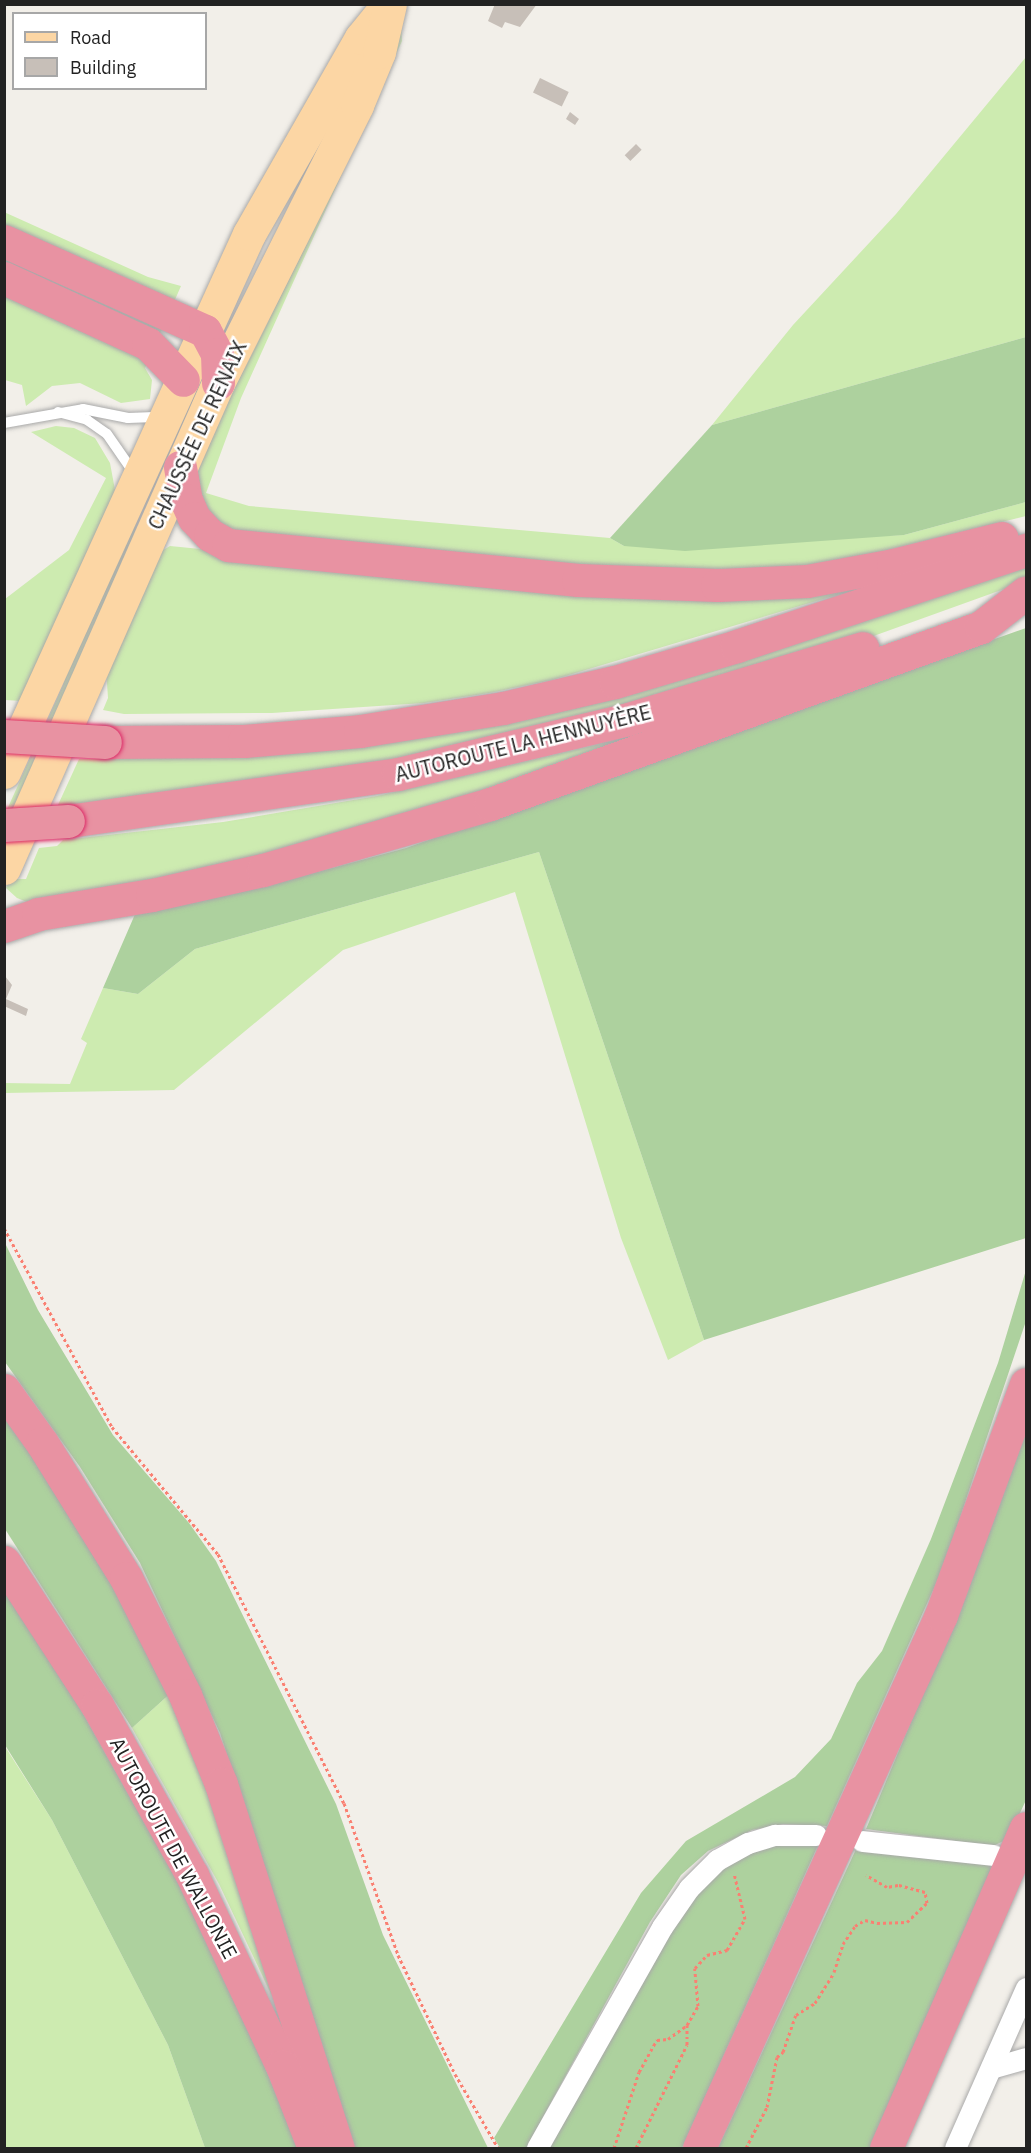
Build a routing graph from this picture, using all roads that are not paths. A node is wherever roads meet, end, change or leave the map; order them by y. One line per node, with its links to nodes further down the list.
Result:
1 (389, 4): 4 (main road, CHAUSSÉE DE RENAIX); 6 (main road, CHAUSSÉE DE RENAIX)
2 (4, 241): 4 (highway)
3 (4, 278): 5 (highway)
4 (205, 331): 5 (main road, CHAUSSÉE DE RENAIX); 6 (highway)
5 (183, 380): 8 (main road, CHAUSSÉE DE RENAIX)
6 (218, 383): 10 (main road, CHAUSSÉE DE RENAIX)
7 (58, 412): 8 (lane); 9 (lane); 11 (lane)
8 (165, 416): 11 (main road, CHAUSSÉE DE RENAIX)
9 (4, 423)
10 (180, 467): 12 (highway); 18 (main road, CHAUSSÉE DE RENAIX)
11 (140, 488): 16 (main road, CHAUSSÉE DE RENAIX)
12 (1026, 531)
13 (1026, 550): 15 (highway, AUTOROUTE LA HENNUYÈRE, bridge)
14 (1026, 593): 17 (highway, AUTOROUTE LA HENNUYÈRE, bridge); 20 (highway)
15 (4, 736)
16 (4, 772)
17 (4, 825)
18 (4, 868)
19 (4, 897): 20 (highway)
20 (38, 914): 21 (highway)
21 (4, 926)
22 (1026, 1384): 35 (highway)
23 (4, 1390): 33 (highway)
24 (4, 1562): 32 (highway, AUTOROUTE DE WALLONIE)
25 (1026, 1828): 36 (highway)
26 (816, 1835): 34 (street)
27 (862, 1841): 28 (street)
28 (993, 1855)
29 (1026, 1988): 31 (street)
30 (1026, 2058): 31 (street)
31 (992, 2068): 37 (street)
32 (314, 2148)
33 (338, 2148)
34 (537, 2148)
35 (699, 2148)
36 (886, 2148)
37 (956, 2148)

